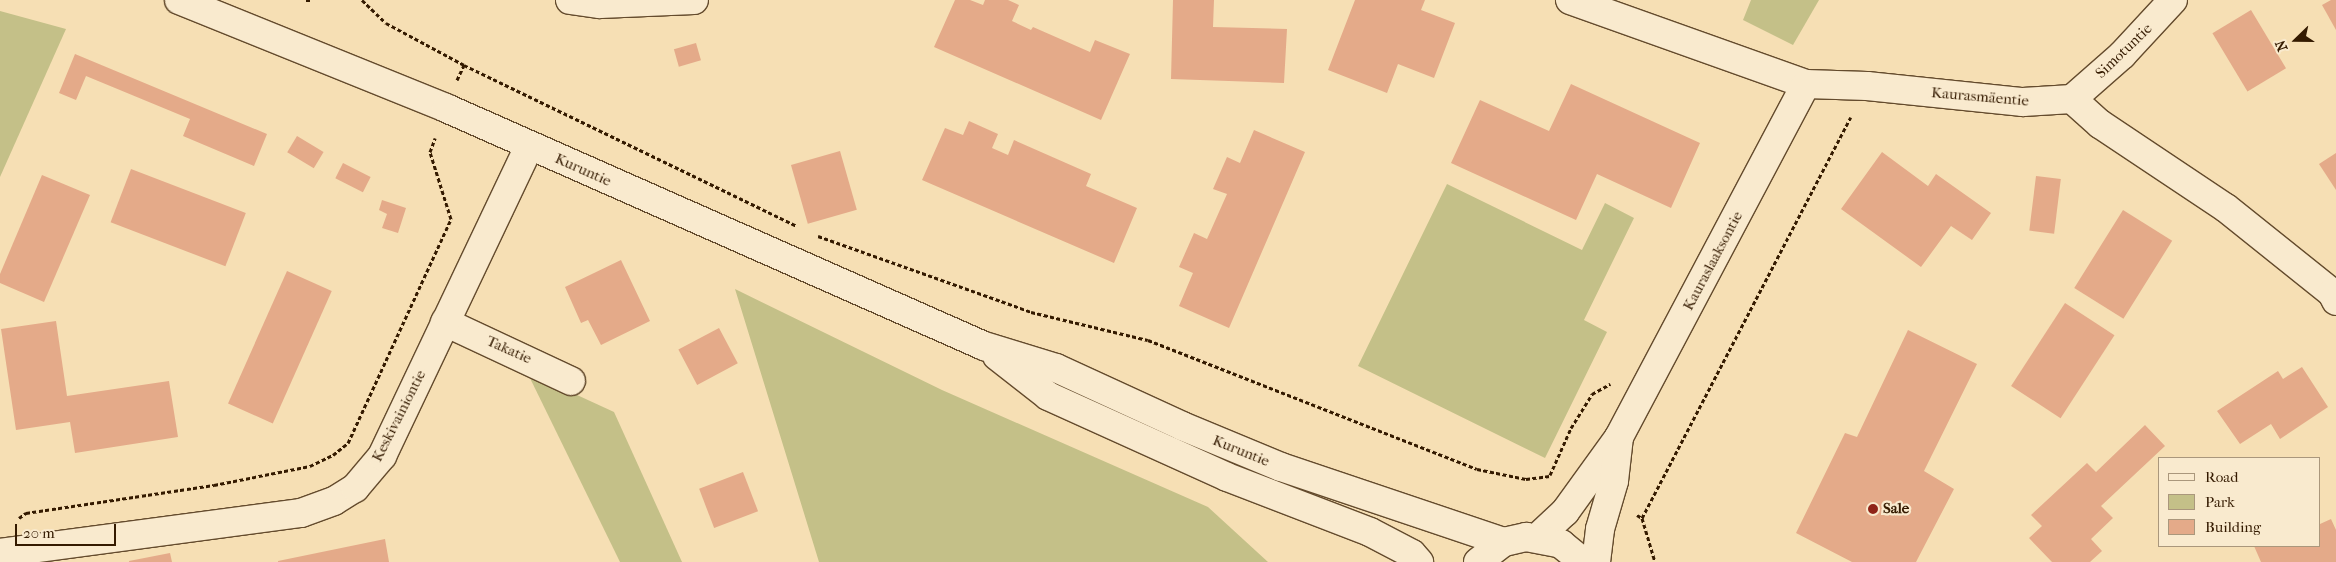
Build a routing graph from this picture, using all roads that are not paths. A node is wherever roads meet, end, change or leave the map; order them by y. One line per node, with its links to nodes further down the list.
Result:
1 (179, 0): 8 (street, Kuruntie)
2 (570, 0): 3 (street)
3 (694, 0)
4 (1570, 0): 6 (street, Kaurasmäentie)
5 (2173, 0): 7 (street, Simotuntie)
6 (1806, 84): 7 (street, Kaurasmäentie); 13 (street, Kauraslaaksontie)
7 (2072, 99): 9 (street)
8 (529, 147): 10 (street, Keskivainiontie); 11 (street, Kuruntie)
9 (2336, 301)
10 (445, 322): 12 (street, Takatie); 16 (street, Keskivainiontie)
11 (984, 346): 15 (street, Kuruntie); 17 (street, Kuruntie)
12 (571, 381)
13 (1619, 437): 14 (street, Kauraslaaksontie); 20 (street, Kauraslaaksontie)
14 (1538, 537): 15 (street); 19 (street)
15 (1504, 542): 18 (street)
16 (0, 553)
17 (1419, 562)
18 (1478, 562)
19 (1584, 562)
20 (1596, 562)

